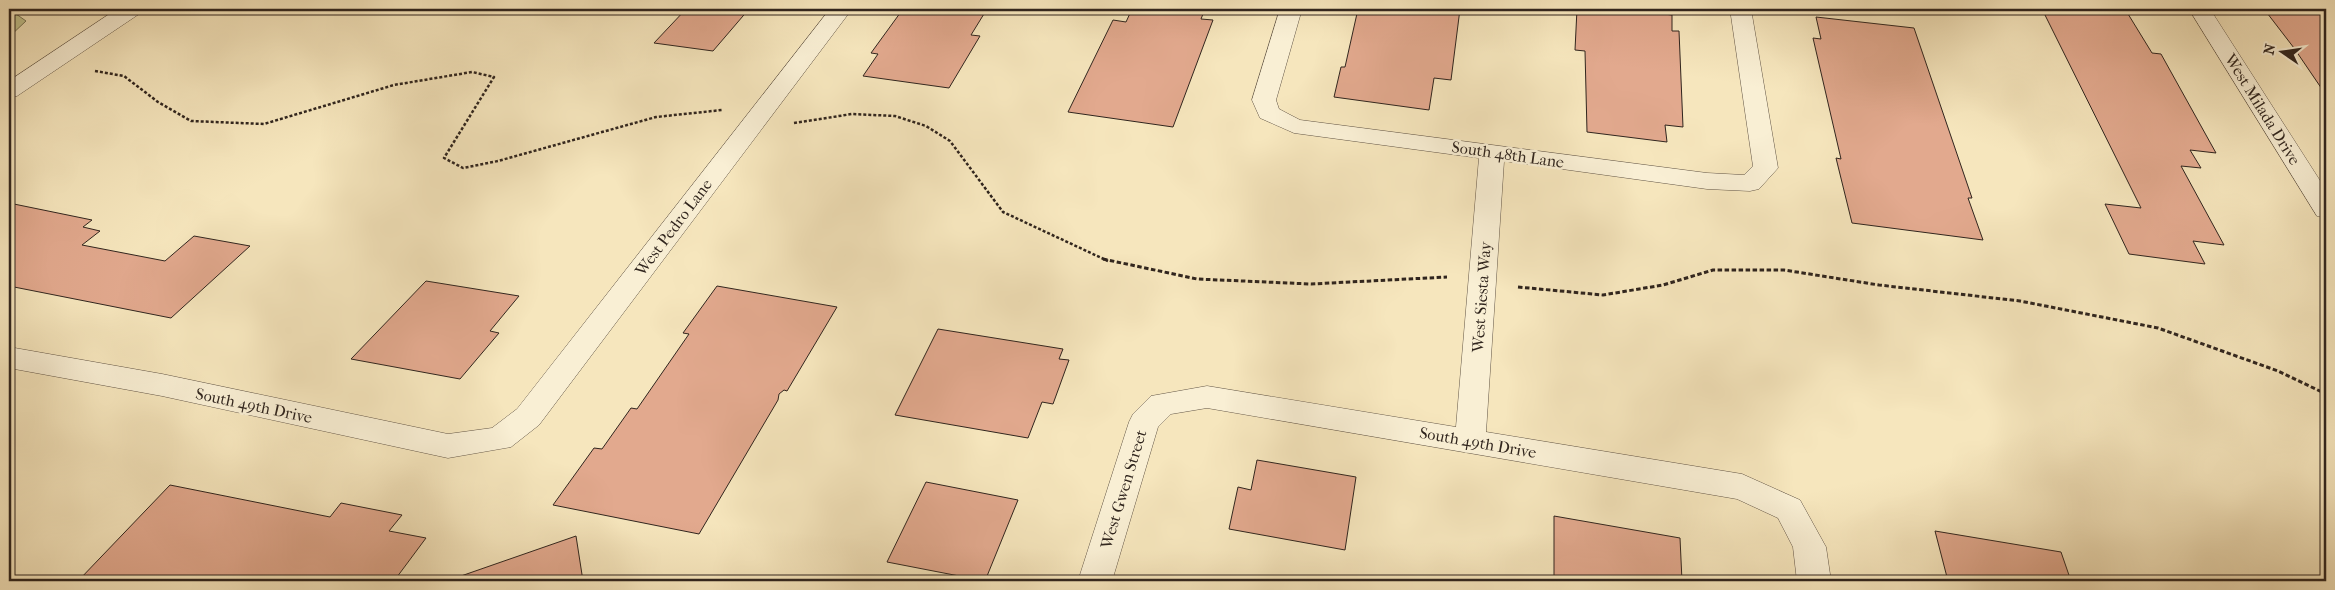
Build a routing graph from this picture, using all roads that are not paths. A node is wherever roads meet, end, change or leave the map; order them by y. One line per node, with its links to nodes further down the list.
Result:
1 (131, 9): 6 (street)
2 (840, 9): 11 (street, West Pedro Lane)
3 (1291, 9): 7 (street, South 48th Lane)
4 (1741, 9): 7 (street, South 48th Lane)
5 (2199, 9): 8 (street, West Milada Drive)
6 (9, 91)
7 (1492, 152): 12 (street, West Siesta Way)
8 (2326, 210)
9 (9, 358): 11 (street, South 49th Drive)
10 (1162, 404): 12 (street, South 49th Drive); 13 (street, West Gwen Street)
11 (500, 439)
12 (1470, 441): 14 (street, South 49th Drive)
13 (1095, 581)
14 (1814, 581)

